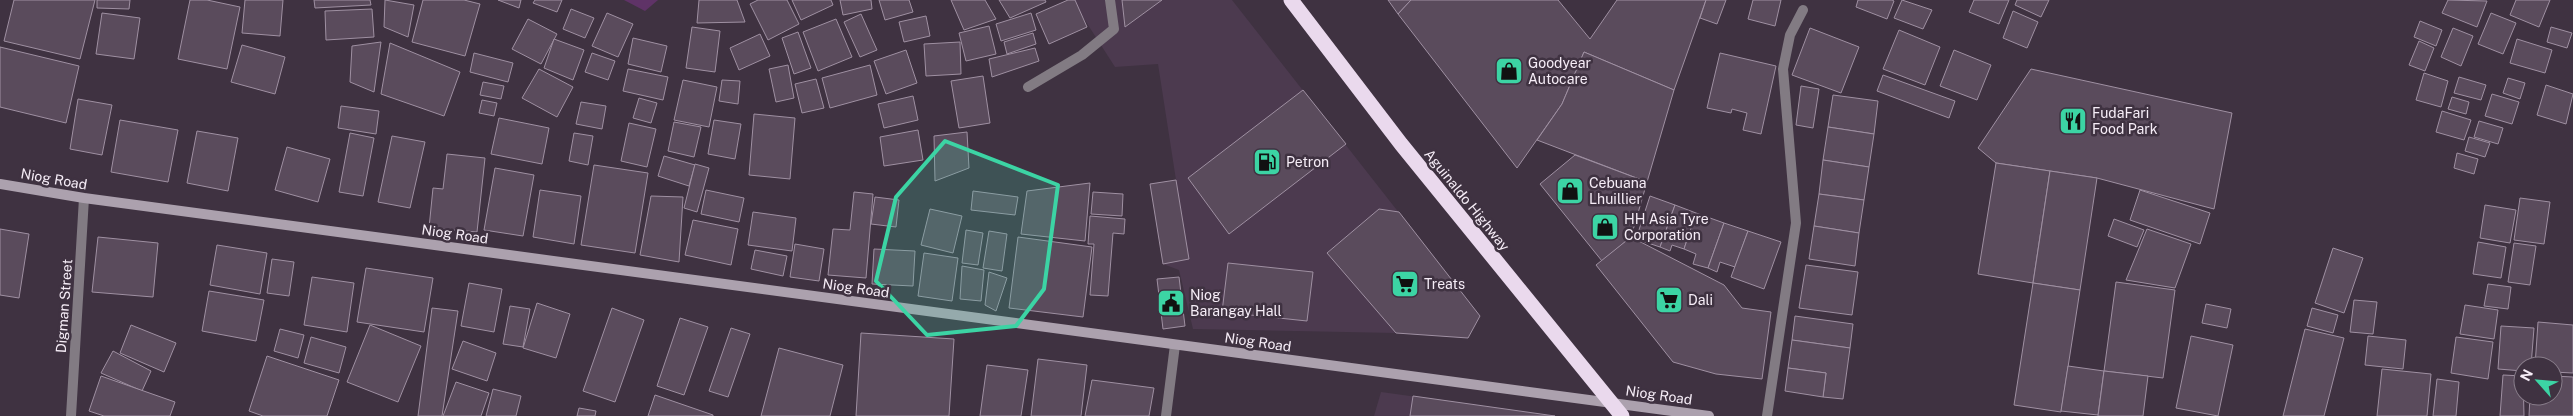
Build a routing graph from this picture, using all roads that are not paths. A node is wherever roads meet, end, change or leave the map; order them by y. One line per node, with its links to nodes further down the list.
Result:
1 (1110, 0): 4 (street)
2 (1291, 0): 8 (highway, Aguinaldo Highway)
3 (1803, 10): 13 (street)
4 (1028, 87)
5 (0, 184): 6 (street, Niog Road)
6 (84, 198): 7 (street, Niog Road); 9 (street, Digman Street)
7 (1175, 345): 8 (street, Niog Road); 10 (street)
8 (1611, 403): 11 (highway, Aguinaldo Highway); 12 (street, Niog Road)
9 (71, 416)
10 (1166, 416)
11 (1622, 416)
12 (1709, 416)
13 (1768, 416)

